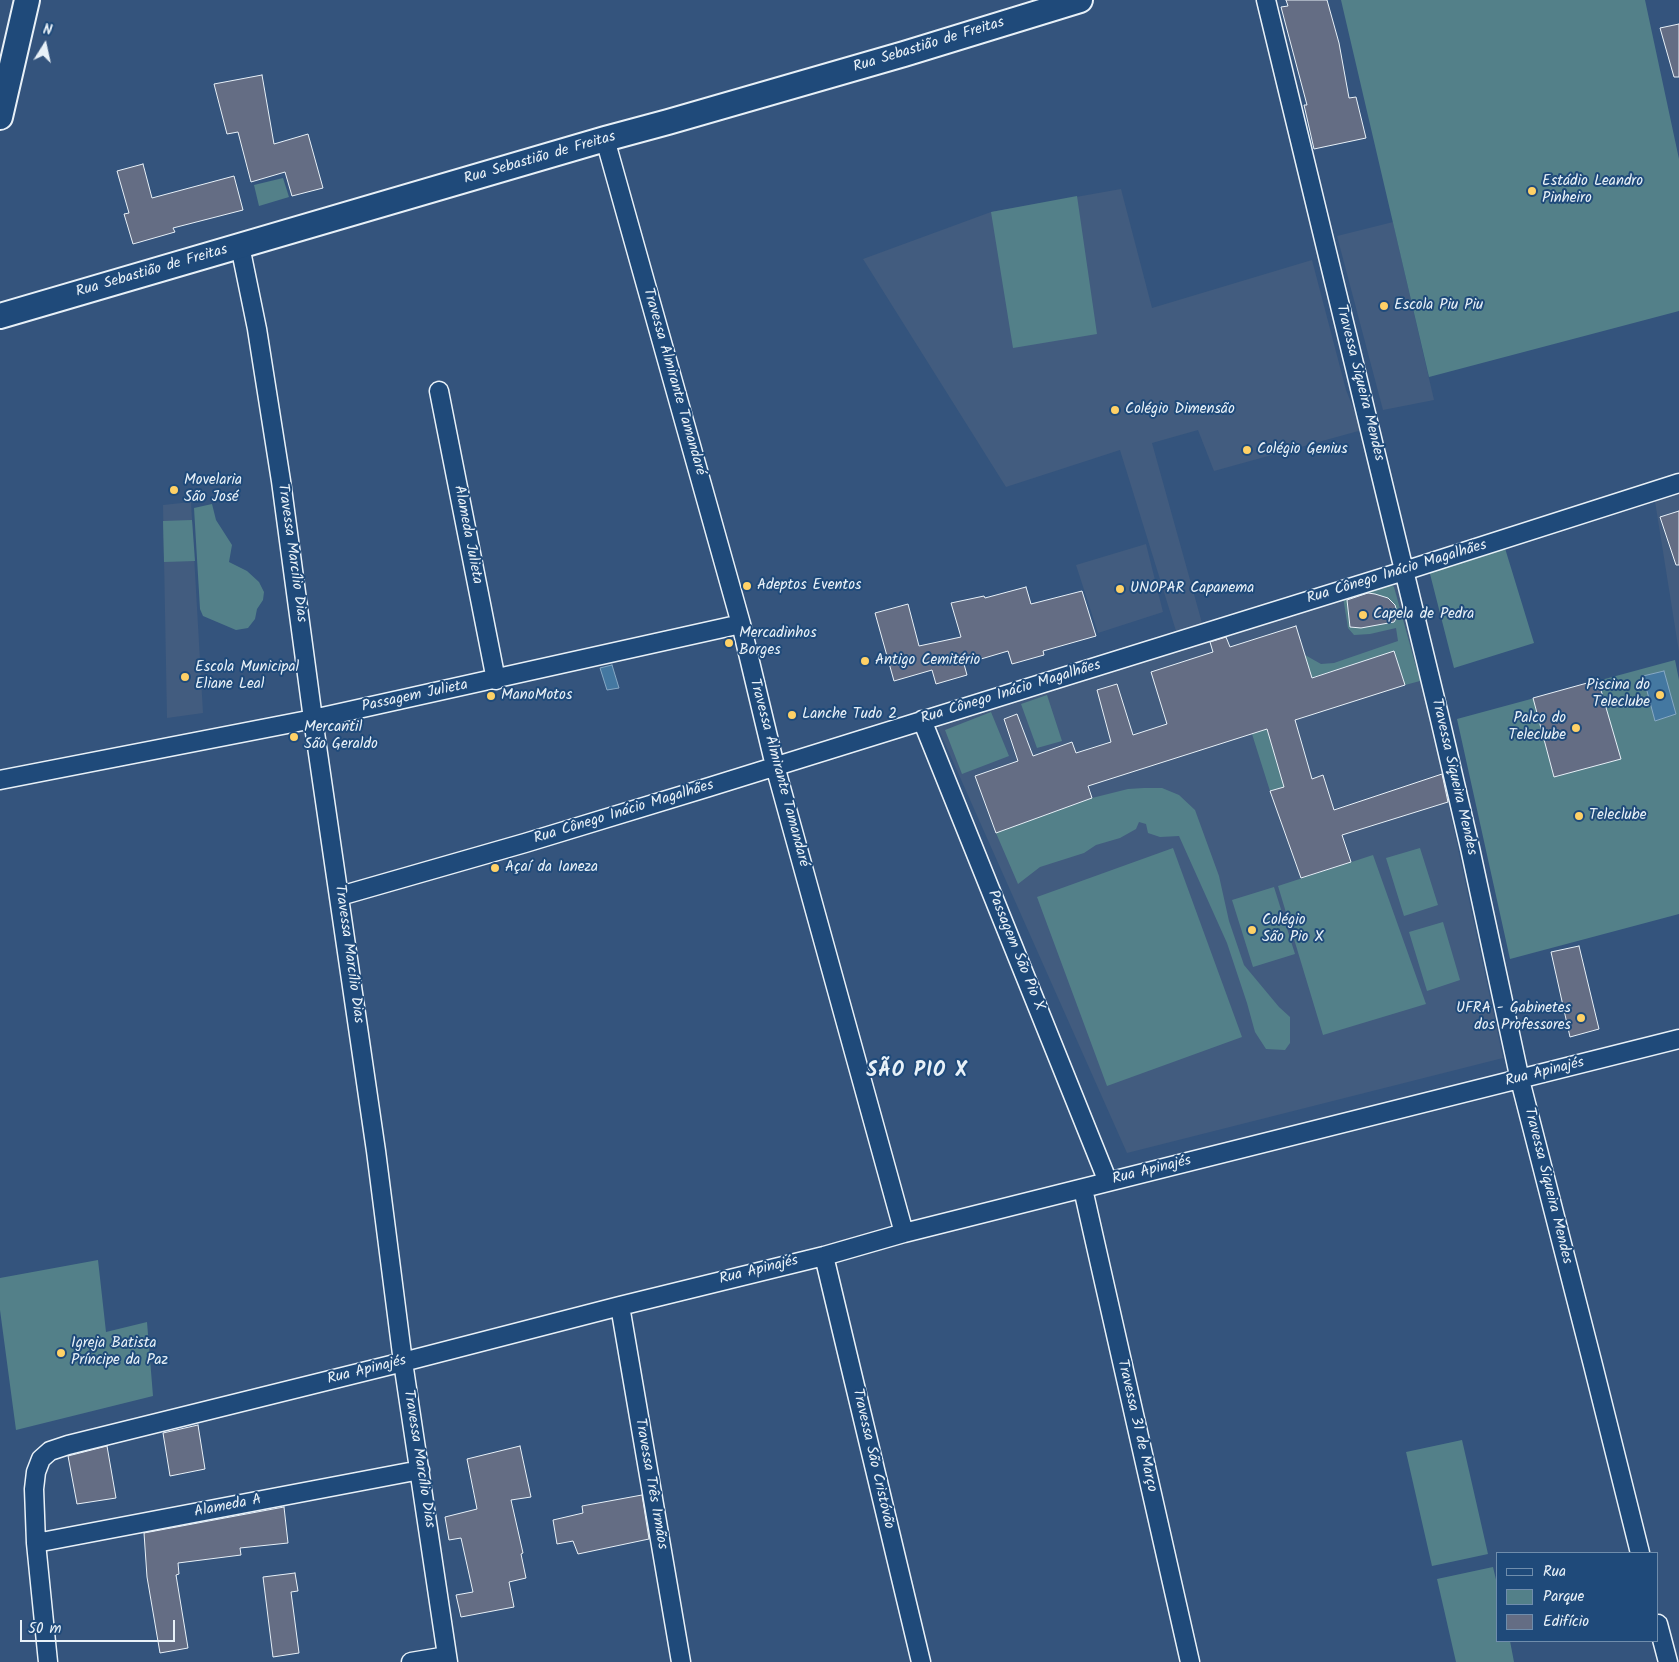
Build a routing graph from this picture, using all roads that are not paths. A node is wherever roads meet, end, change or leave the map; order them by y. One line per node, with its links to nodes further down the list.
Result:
1 (27, 0): 4 (street)
2 (1080, 0): 5 (street, Rua Sebastião de Freitas)
3 (1266, 0): 10 (street, Travessa Siqueira Mendes)
4 (0, 117)
5 (605, 139): 6 (street, Rua Sebastião de Freitas); 11 (street, Travessa Almirante Tamandaré)
6 (240, 246): 7 (street, Rua Sebastião de Freitas); 13 (street, Travessa Marcílio Dias)
7 (0, 316)
8 (439, 391): 12 (street, Alameda Julieta)
9 (1679, 483): 10 (street, Rua Cônego Inácio Magalhães)
10 (1404, 571): 14 (street, Rua Cônego Inácio Magalhães); 19 (street, Travessa Siqueira Mendes)
11 (740, 624): 12 (street, Passagem Julieta); 15 (street, Travessa Almirante Tamandaré)
12 (496, 680): 13 (street, Passagem Julieta)
13 (313, 719): 16 (street, Passagem Julieta); 17 (street, Travessa Marcílio Dias)
14 (922, 720): 15 (street, Rua Cônego Inácio Magalhães); 20 (street, Passagem São Pio X)
15 (774, 766): 17 (street, Rua Cônego Inácio Magalhães); 22 (street, Travessa Almirante Tamandaré)
16 (0, 780)
17 (340, 896): 25 (street, Travessa Marcílio Dias)
18 (1679, 1039): 19 (street, Rua Apinajés)
19 (1520, 1080): 20 (street, Rua Apinajés); 28 (street, Travessa Siqueira Mendes)
20 (1108, 1182): 21 (street, Rua Apinajés)
21 (1083, 1190): 22 (street, Rua Apinajés); 35 (street, Travessa 31 de Março)
22 (904, 1233): 23 (street, Rua Apinajés)
23 (824, 1256): 24 (street, Rua Apinajés); 34 (street, Travessa São Cristóvão)
24 (620, 1306): 25 (street, Rua Apinajés); 33 (street, Travessa Três Irmãos)
25 (403, 1362): 26 (street, Travessa Marcílio Dias); 27 (street, Rua Apinajés)
26 (420, 1470): 27 (street, Alameda A); 30 (street, Travessa Marcílio Dias)
27 (36, 1543): 31 (street, Rua Apinajés)
28 (1640, 1552)
29 (1659, 1628): 36 (street)
30 (447, 1659): 32 (street)
31 (48, 1662)
32 (412, 1662)
33 (681, 1662)
34 (921, 1662)
35 (1190, 1662)
36 (1668, 1662)

